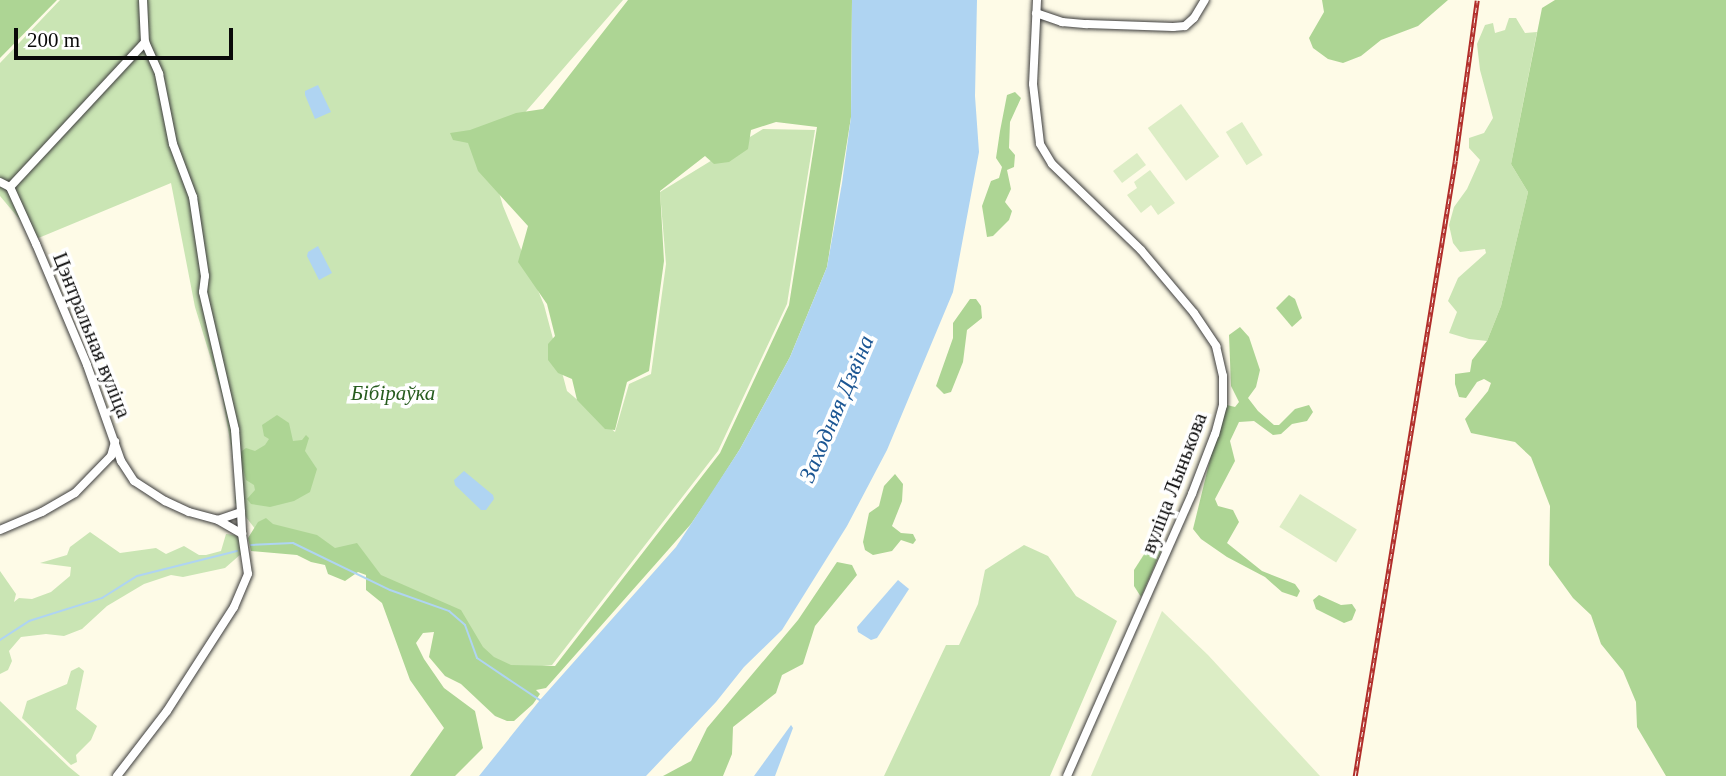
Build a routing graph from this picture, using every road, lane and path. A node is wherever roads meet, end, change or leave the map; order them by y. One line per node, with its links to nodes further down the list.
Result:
1 (142, 0): 5 (street)
2 (1037, 0): 4 (street, вуліца Лынькова)
3 (1205, 0): 4 (street)
4 (1036, 13): 14 (street, вуліца Лынькова)
5 (145, 42): 7 (street); 9 (street)
6 (0, 182): 7 (street)
7 (10, 187): 8 (street, Цэнтральная вуліца)
8 (115, 439): 10 (street, Цэнтральная вуліца); 11 (street, Цэнтральная вуліца)
9 (241, 512): 10 (street); 12 (street)
10 (218, 520): 12 (street, Цэнтральная вуліца)
11 (0, 530)
12 (242, 534): 13 (street)
13 (117, 776)
14 (1067, 776)

